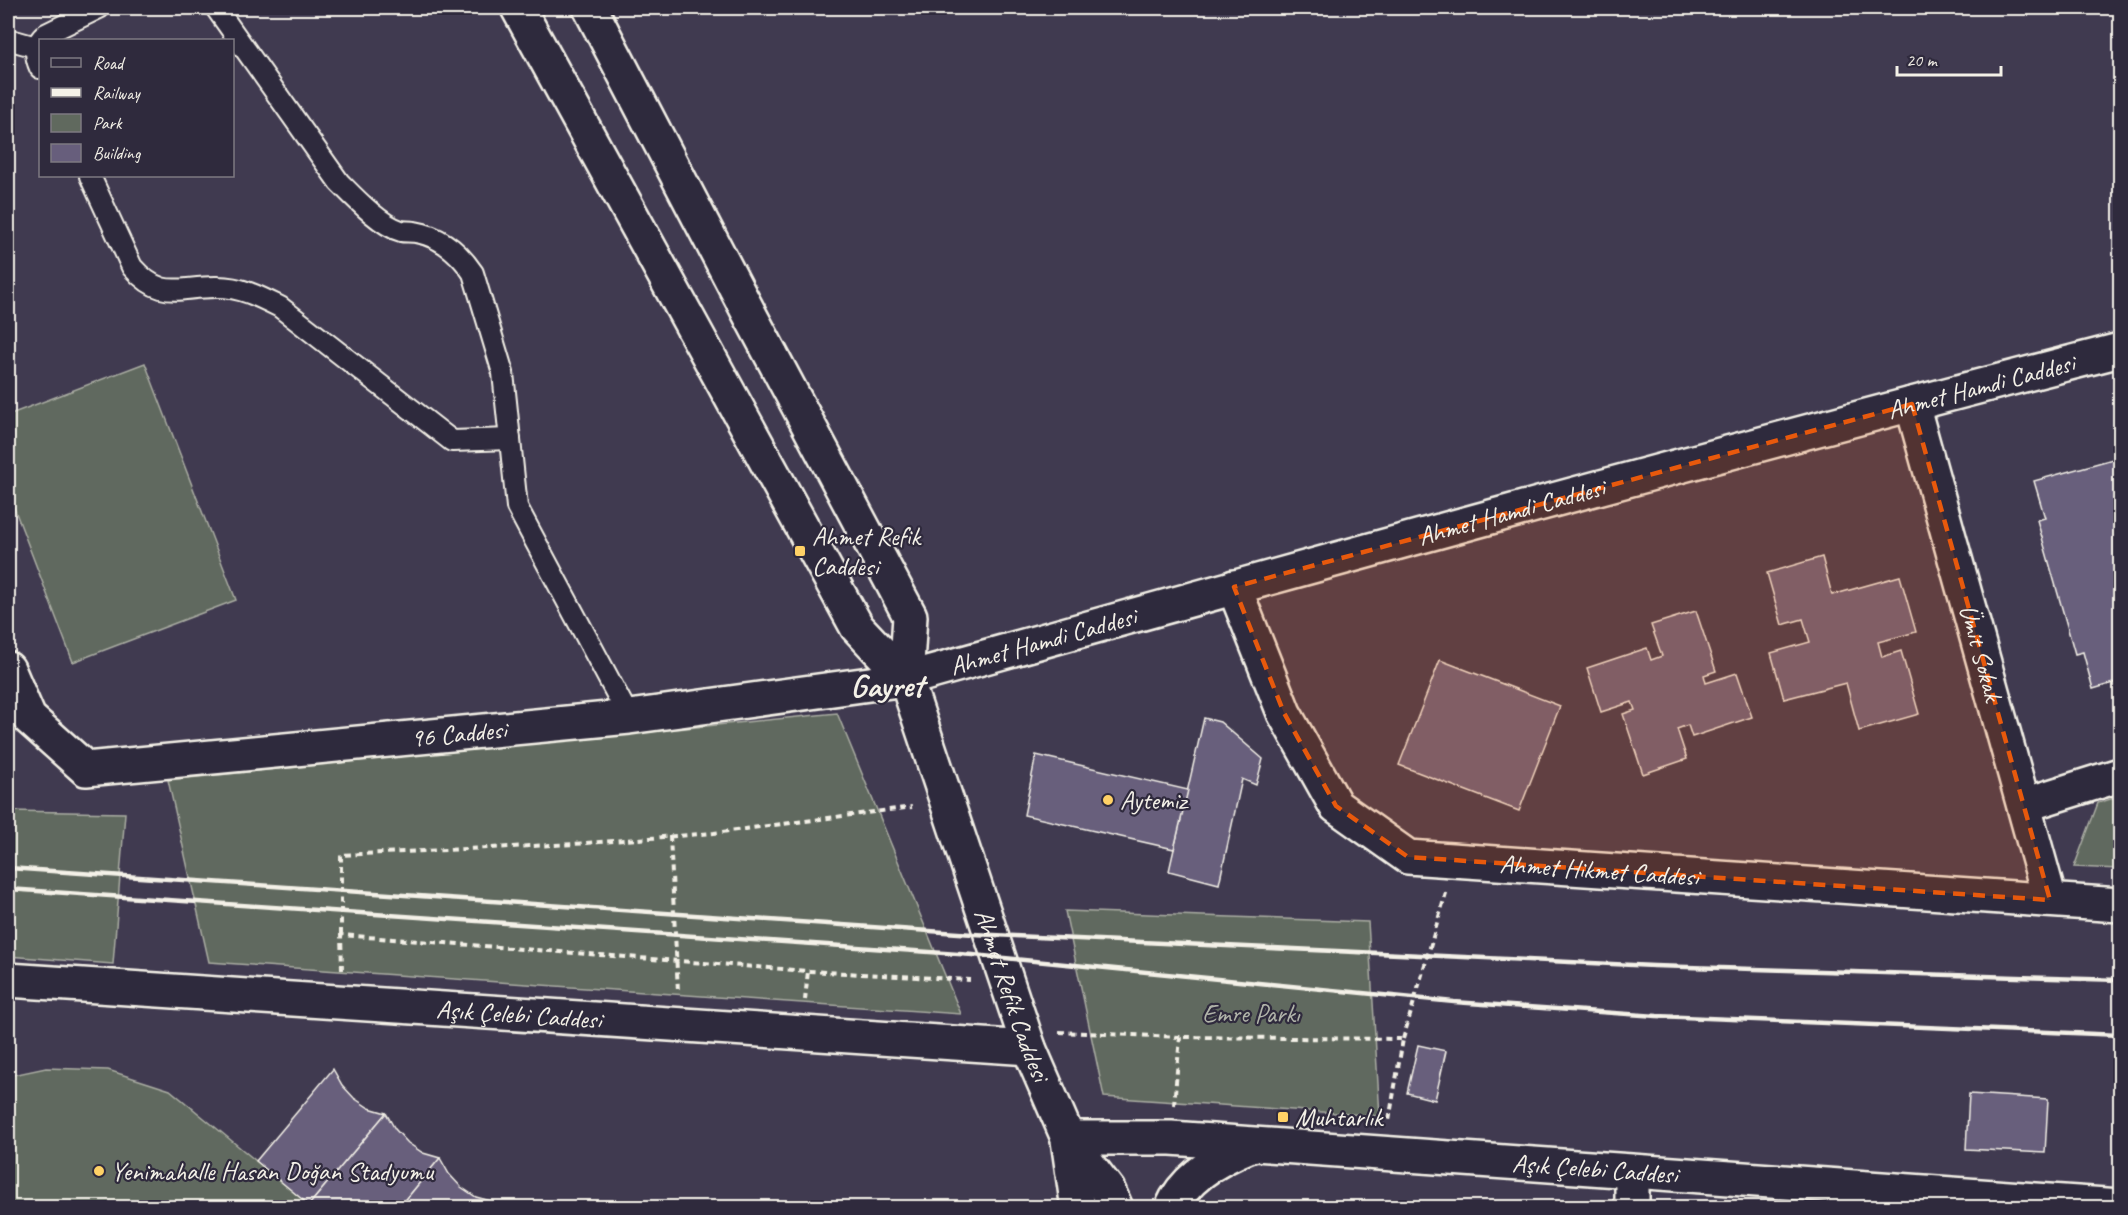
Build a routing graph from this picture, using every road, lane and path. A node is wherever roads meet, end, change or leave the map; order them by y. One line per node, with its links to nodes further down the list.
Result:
1 (99, 8): 5 (lane)
2 (216, 8): 13 (lane)
3 (518, 8): 16 (street, Ahmet Refik Caddesi)
4 (590, 8): 16 (street, Ahmet Refik Caddesi)
5 (40, 39)
6 (39, 41): 8 (lane)
7 (8, 42): 8 (lane)
8 (36, 47): 9 (lane)
9 (39, 64)
10 (90, 177): 13 (lane)
11 (2121, 350): 12 (street, Ahmet Hamdi Caddesi)
12 (1912, 404): 14 (street, Ahmet Hamdi Caddesi); 20 (street, Ümit Sokak)
13 (510, 439): 17 (lane)
14 (1234, 587): 16 (street, Ahmet Hamdi Caddesi); 22 (street, Ahmet Hikmet Caddesi)
15 (8, 669): 17 (street, 96 Caddesi)
16 (906, 679): 17 (street, 96 Caddesi); 19 (street, Ahmet Refik Caddesi)
17 (628, 717)
18 (2121, 776): 20 (street)
19 (947, 802): 21 (path); 28 (street, Ahmet Refik Caddesi)
20 (2024, 805): 23 (street, Ümit Sokak)
21 (670, 837): 25 (path); 26 (path)
22 (1455, 860): 23 (street, Ahmet Hikmet Caddesi); 33 (path)
23 (2050, 900): 24 (street, Ahmet Hikmet Caddesi)
24 (2121, 905)
25 (341, 935): 26 (path); 29 (path)
26 (678, 961): 28 (path); 30 (path)
27 (8, 980): 29 (street, Aşık Çelebi Caddesi)
28 (1006, 983): 32 (street, Ahmet Refik Caddesi)
29 (343, 1002): 30 (street, Aşık Çelebi Caddesi)
30 (679, 1024): 32 (street, Aşık Çelebi Caddesi)
31 (1180, 1037): 32 (path); 33 (path); 35 (path)
32 (1025, 1039): 34 (street, Ahmet Refik Caddesi)
33 (1403, 1039): 37 (path)
34 (1068, 1138): 35 (street, Aşık Çelebi Caddesi); 41 (street, Ahmet Refik Caddesi); 42 (street, Ahmet Refik Caddesi)
35 (1171, 1138): 36 (street, Aşık Çelebi Caddesi)
36 (1253, 1144): 37 (street, Aşık Çelebi Caddesi); 43 (street)
37 (1384, 1154): 38 (street, Aşık Çelebi Caddesi)
38 (1632, 1172): 39 (street, Aşık Çelebi Caddesi); 44 (street)
39 (1971, 1202): 40 (street, Aşık Çelebi Caddesi)
40 (2121, 1206)
41 (1079, 1208)
42 (1116, 1208)
43 (1172, 1208)
44 (1632, 1208)

